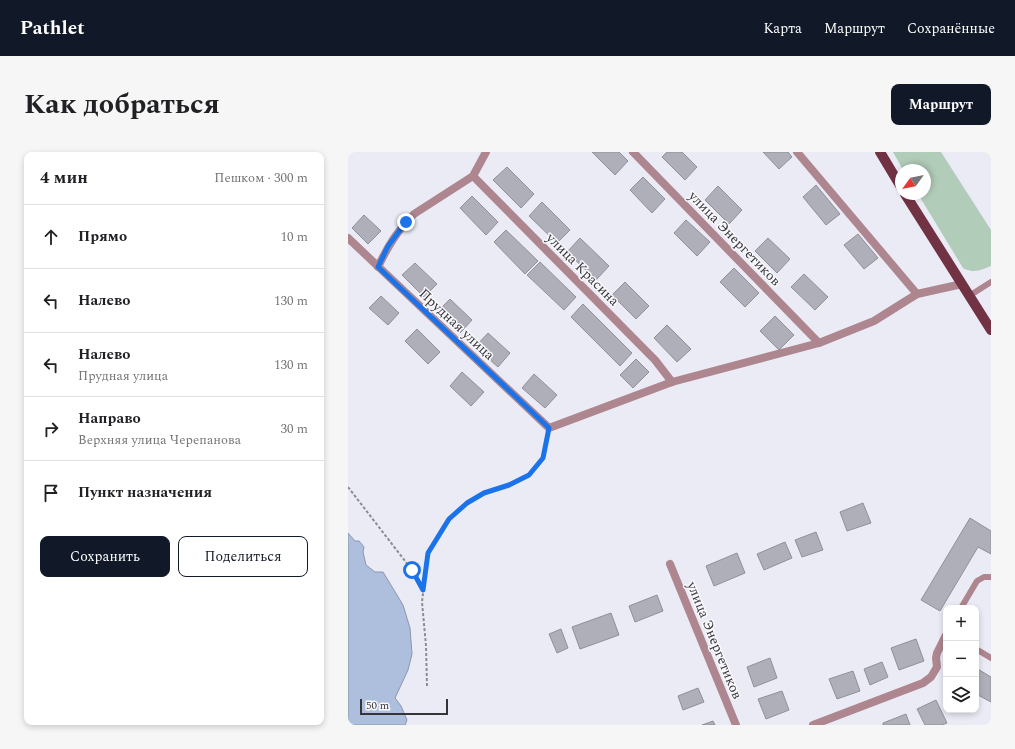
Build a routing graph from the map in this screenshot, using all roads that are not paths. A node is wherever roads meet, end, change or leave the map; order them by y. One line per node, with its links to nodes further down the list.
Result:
1 (486, 152): 5 (street)
2 (633, 152): 15 (street, улица Энергетиков)
3 (798, 152): 12 (street)
4 (880, 152): 6 (main road)
5 (474, 176): 9 (street); 16 (street, улица Красина)
6 (895, 177)
7 (909, 200): 11 (main road)
8 (348, 238): 9 (street, Прудная улица)
9 (378, 267): 16 (street, Прудная улица)
10 (991, 282): 13 (lane)
11 (962, 284): 12 (street); 13 (main road)
12 (917, 294): 15 (street)
13 (969, 296): 14 (main road)
14 (991, 330)
15 (818, 343): 16 (street)
16 (672, 382)
17 (670, 564): 23 (street, улица Энергетиков)
18 (991, 577): 19 (lane)
19 (963, 605)
20 (943, 640): 24 (street)
21 (979, 651): 22 (lane)
22 (991, 658)
23 (736, 725)
24 (813, 725)

